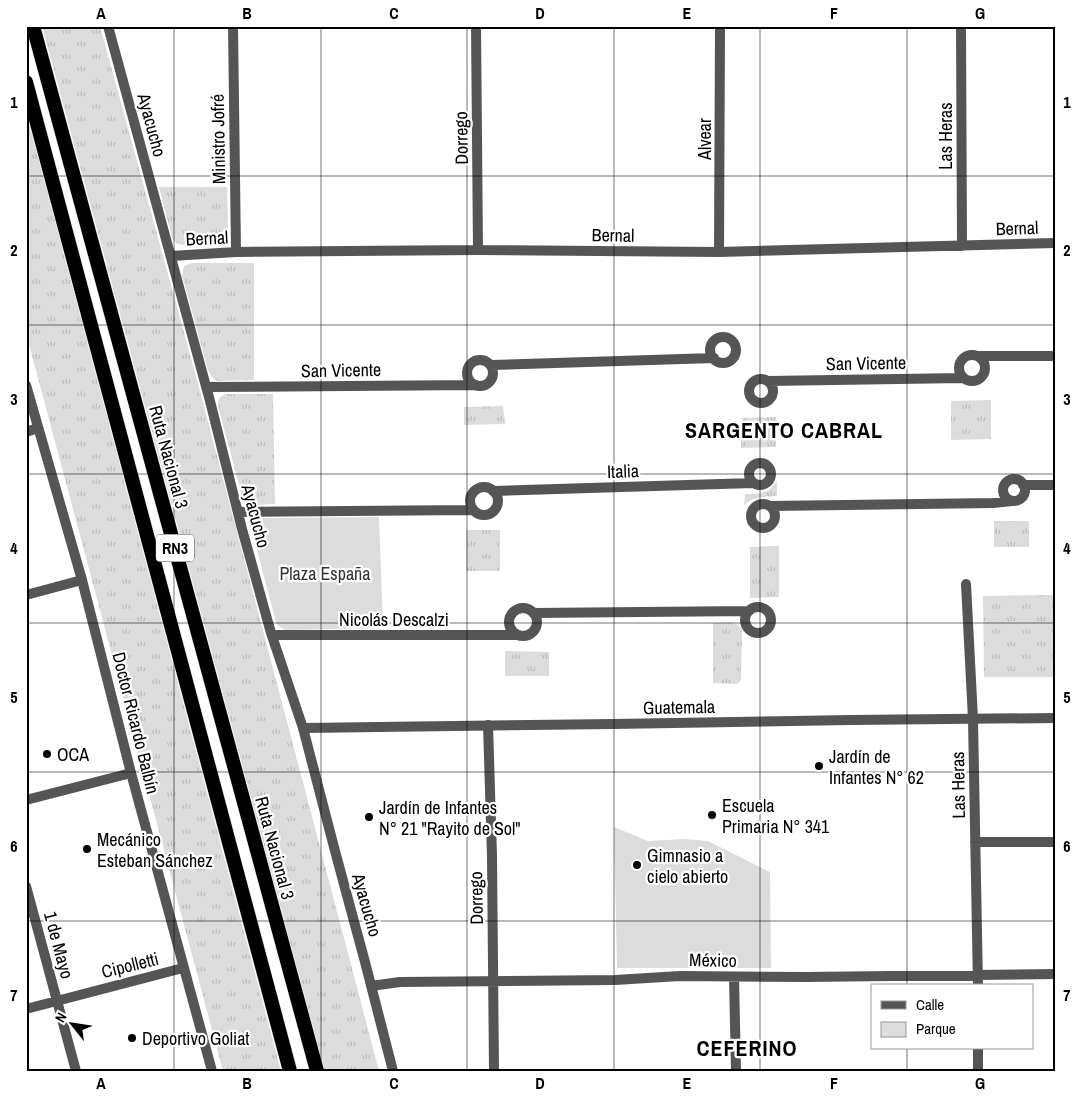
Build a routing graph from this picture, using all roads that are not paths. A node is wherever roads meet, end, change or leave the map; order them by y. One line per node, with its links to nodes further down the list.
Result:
1 (33, 26): 62 (highway, Ruta Nacional 3 / RN3)
2 (108, 26): 13 (street, Ayacucho)
3 (233, 26): 11 (street, Ministro Jofré)
4 (476, 26): 10 (street, Dorrego)
5 (720, 26): 12 (street, Alvear)
6 (961, 26): 9 (street, Las Heras)
7 (26, 82): 61 (highway, RN3)
8 (1055, 243): 9 (street, Bernal)
9 (962, 246): 12 (street, Bernal)
10 (478, 250): 11 (street, Bernal); 12 (street, Bernal)
11 (236, 252): 13 (street, Bernal)
12 (719, 252)
13 (171, 256): 22 (street, Ayacucho)
14 (978, 356): 15 (street); 18 (street); 18 (street, San Vicente)
15 (1055, 356)
16 (714, 358): 17 (street)
17 (491, 365): 20 (street); 20 (street)
18 (964, 378): 19 (street, San Vicente)
19 (768, 382)
20 (476, 384): 22 (street, San Vicente)
21 (26, 385): 23 (street, Doctor Ricardo Balbín)
22 (206, 387): 32 (street, Ayacucho)
23 (38, 428): 24 (street); 33 (street, Doctor Ricardo Balbín)
24 (26, 432)
25 (753, 483): 28 (street, Italia)
26 (1023, 485): 27 (street); 29 (street); 29 (street)
27 (1055, 485)
28 (493, 491): 31 (street, Italia); 31 (street)
29 (1012, 501): 30 (street)
30 (770, 506)
31 (473, 510): 32 (street)
32 (238, 512): 38 (street, Ayacucho)
33 (82, 580): 35 (street); 44 (street, Doctor Ricardo Balbín)
34 (966, 584): 41 (street, Las Heras)
35 (26, 595)
36 (749, 611): 37 (street)
37 (533, 613): 39 (street, Nicolás Descalzi); 39 (street)
38 (272, 635): 39 (street, Nicolás Descalzi); 43 (street, Ayacucho)
39 (516, 635)
40 (1055, 718): 41 (street, Guatemala)
41 (973, 720): 42 (street, Guatemala); 46 (street, Las Heras)
42 (488, 725): 43 (street, Guatemala); 53 (street, Dorrego)
43 (303, 728): 55 (street, Ayacucho)
44 (131, 773): 45 (street); 49 (street, Doctor Ricardo Balbín)
45 (26, 800)
46 (975, 842): 47 (street); 51 (street, Las Heras)
47 (1055, 842)
48 (26, 886): 56 (street, 1 de Mayo)
49 (183, 968): 56 (street, Cipolletti); 60 (street, Doctor Ricardo Balbín)
50 (1055, 974): 51 (street, México)
51 (978, 975): 52 (street, México); 54 (street, Las Heras)
52 (734, 977): 53 (street, México); 65 (street)
53 (493, 981): 55 (street, México); 64 (street, Dorrego)
54 (978, 984)
55 (371, 986): 63 (street, Ayacucho)
56 (57, 1000): 57 (street, Cipolletti); 59 (street, 1 de Mayo)
57 (26, 1009)
58 (978, 1050): 66 (street)
59 (76, 1071)
60 (212, 1071)
61 (290, 1071)
62 (317, 1071)
63 (393, 1071)
64 (494, 1071)
65 (736, 1071)
66 (978, 1071)

